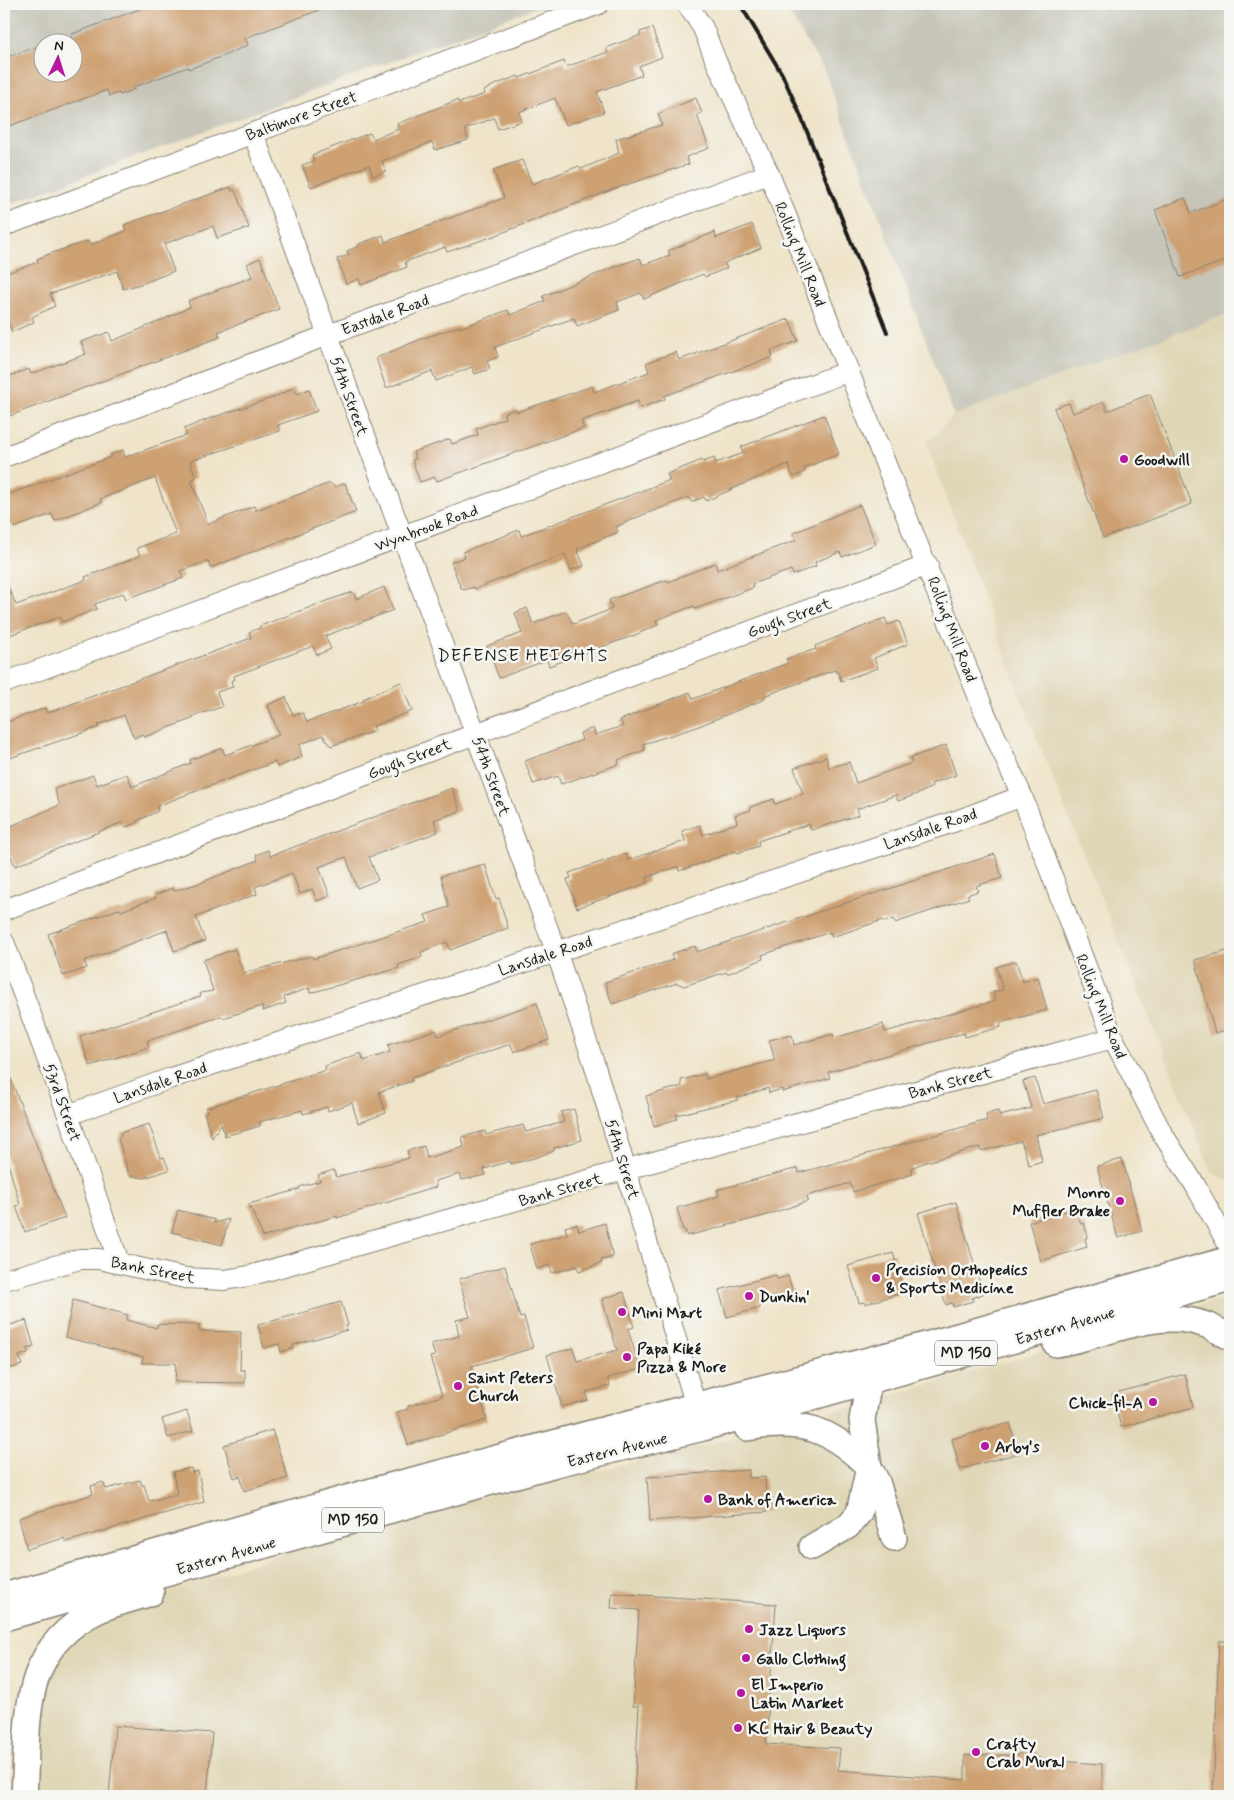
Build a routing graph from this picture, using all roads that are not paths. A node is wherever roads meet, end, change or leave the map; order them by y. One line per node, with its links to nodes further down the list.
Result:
1 (599, 4): 3 (street, Baltimore Street)
2 (687, 4): 4 (street, Rolling Mill Road)
3 (253, 133): 5 (street, Baltimore Street); 6 (street, 54th Street)
4 (769, 174): 6 (street, Eastdale Road); 7 (street, Rolling Mill Road)
5 (4, 226)
6 (328, 335): 8 (street, Eastdale Road); 9 (street, 54th Street)
7 (849, 371): 9 (street, Wynbrook Road); 10 (street, Rolling Mill Road)
8 (4, 458)
9 (402, 536): 11 (street, Wynbrook Road); 12 (street, 54th Street)
10 (928, 565): 12 (street, Gough Street); 13 (street, Rolling Mill Road)
11 (4, 683)
12 (476, 732): 14 (street, Gough Street); 16 (street, 54th Street)
13 (1022, 796): 16 (street, Lansdale Road); 17 (street, Rolling Mill Road)
14 (4, 910)
15 (4, 942): 18 (street, 53rd Street)
16 (556, 951): 18 (street, Lansdale Road); 19 (street, 54th Street)
17 (1113, 1038): 19 (street, Bank Street); 20 (street, Rolling Mill Road)
18 (68, 1114): 22 (street, 53rd Street)
19 (626, 1169): 22 (street, Bank Street); 29 (street, 54th Street)
20 (1230, 1248)
21 (1230, 1259): 26 (main road, Eastern Avenue / MD 150)
22 (119, 1262): 24 (street, Bank Street)
23 (1230, 1279): 27 (main road, Eastern Avenue / MD 150)
24 (4, 1280)
25 (1230, 1337): 27 (main road)
26 (922, 1346): 28 (main road); 29 (main road, Eastern Avenue / MD 150)
27 (954, 1357): 28 (main road, Eastern Avenue / MD 150)
28 (870, 1381): 29 (main road, Eastern Avenue / MD 150); 30 (main road)
29 (700, 1417): 30 (main road); 33 (main road, Eastern Avenue / MD 150); 35 (main road, Eastern Avenue / MD 150)
30 (869, 1467): 31 (main road); 32 (main road)
31 (894, 1538)
32 (812, 1547)
33 (234, 1553): 37 (main road, Eastern Avenue / MD 150); 38 (main road)
34 (4, 1581): 35 (main road)
35 (43, 1585): 36 (main road, Eastern Avenue / MD 150)
36 (4, 1596)
37 (4, 1618)
38 (24, 1796)

